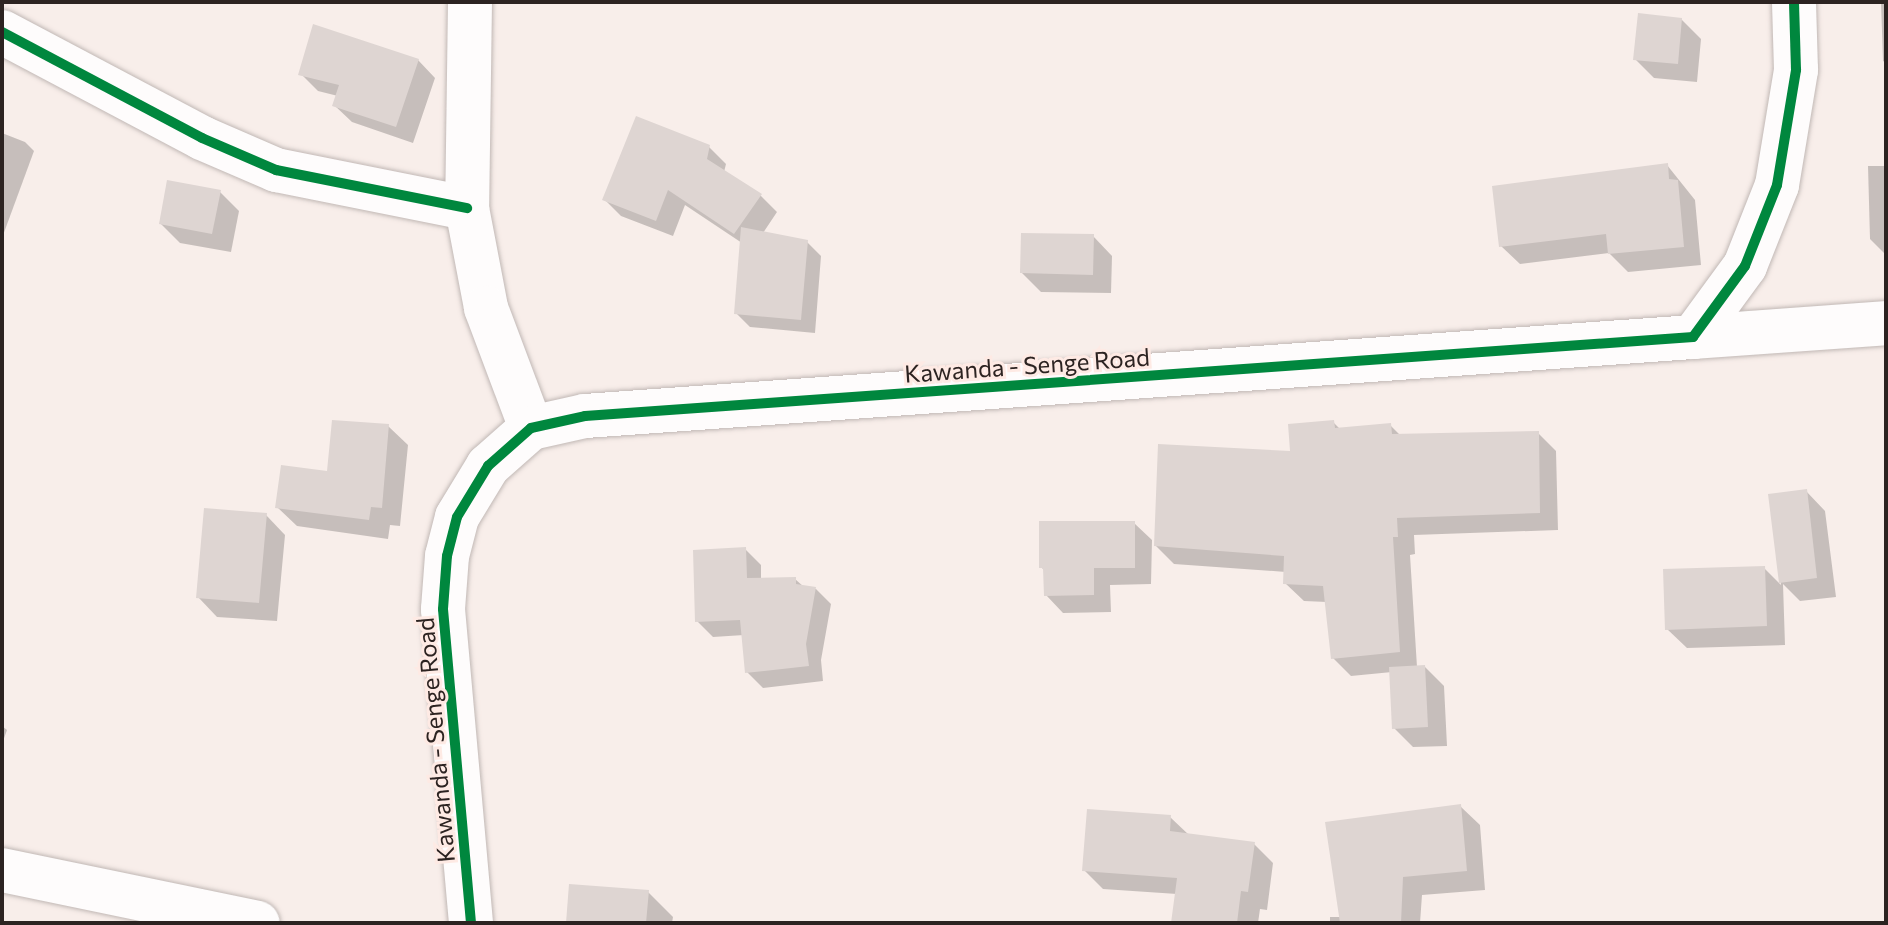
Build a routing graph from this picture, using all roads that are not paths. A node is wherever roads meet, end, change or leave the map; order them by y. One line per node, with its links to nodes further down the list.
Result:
1 (470, 2): 4 (street)
2 (1794, 2): 6 (street)
3 (2, 32): 4 (street)
4 (467, 208): 7 (street)
5 (1886, 323): 6 (street, Kawanda - Senge Road)
6 (1693, 337): 7 (street, Kawanda - Senge Road)
7 (531, 428): 10 (street, Kawanda - Senge Road)
8 (2, 870): 9 (street)
9 (258, 923)
10 (471, 923)

